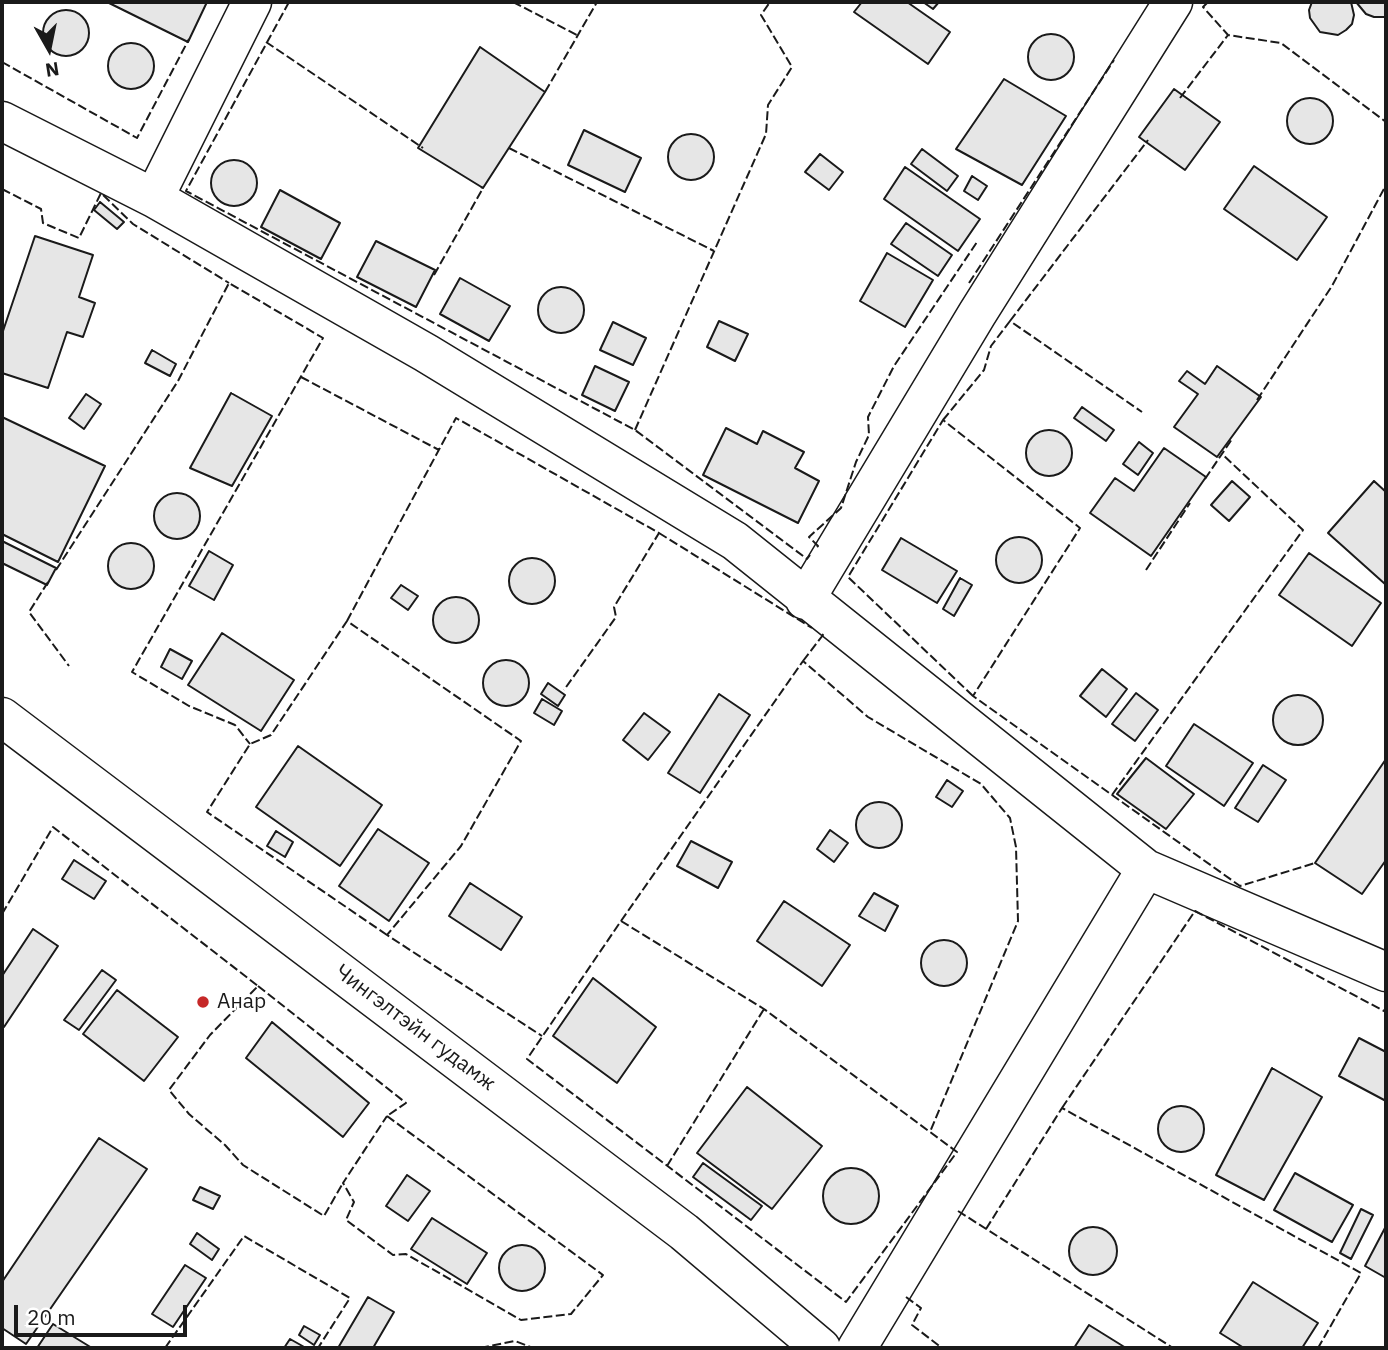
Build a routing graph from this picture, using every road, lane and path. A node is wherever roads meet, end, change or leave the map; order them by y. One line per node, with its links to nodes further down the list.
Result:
1 (252, 2): 4 (street)
2 (1173, 2): 5 (street)
3 (2, 121): 4 (street)
4 (154, 198): 5 (street)
5 (805, 600): 7 (street)
6 (2, 717): 9 (street, Чингэлтэйн гудамж)
7 (1146, 869): 8 (street); 10 (street)
8 (1386, 972)
9 (821, 1348)
10 (857, 1348)

